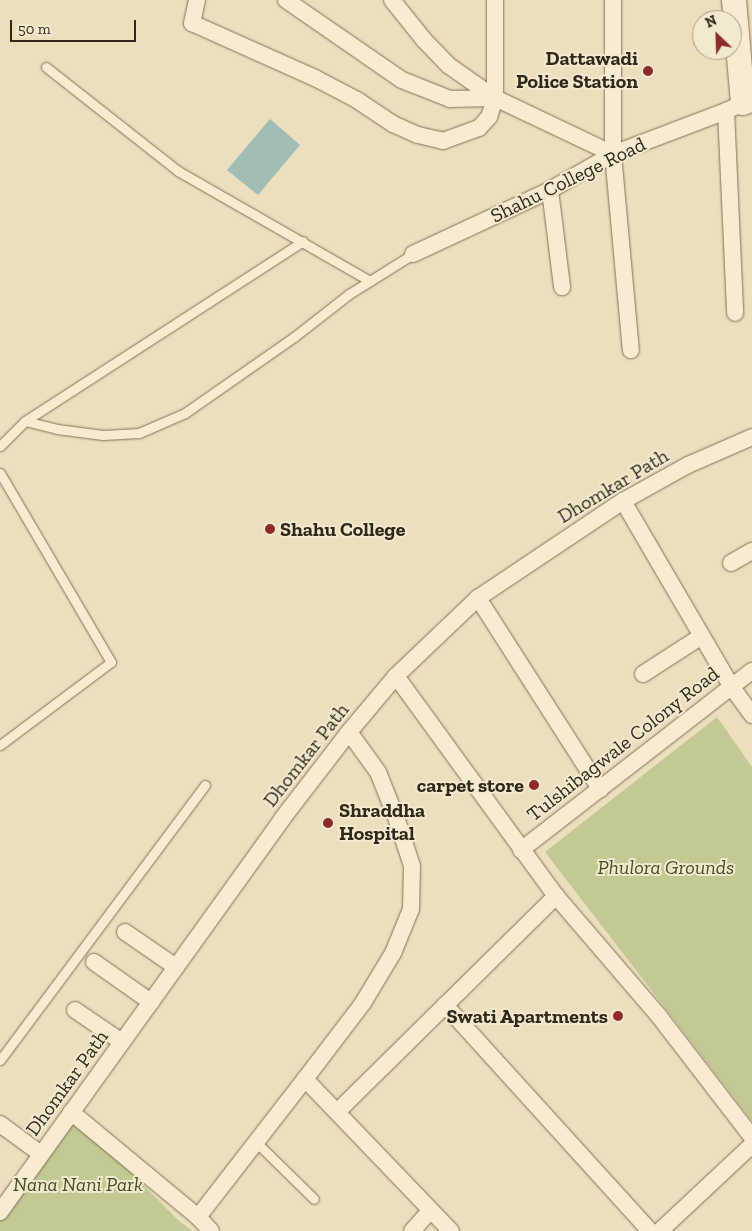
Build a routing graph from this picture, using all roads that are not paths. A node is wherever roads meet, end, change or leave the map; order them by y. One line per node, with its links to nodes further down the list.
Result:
1 (197, 0): 8 (street)
2 (286, 0): 8 (street)
3 (392, 0): 8 (street)
4 (495, 0): 8 (street)
5 (613, 0): 10 (street)
6 (734, 0): 9 (street)
7 (46, 67): 12 (lane)
8 (494, 98): 10 (street)
9 (740, 104): 10 (street, Shahu College Road); 16 (street)
10 (613, 154): 11 (street, Shahu College Road); 17 (street)
11 (550, 190): 13 (street, Shahu College Road); 15 (street)
12 (303, 241): 14 (lane); 18 (lane)
13 (412, 254): 14 (lane)
14 (370, 281): 18 (lane)
15 (562, 287)
16 (735, 313)
17 (631, 350)
18 (25, 421): 20 (lane)
19 (752, 438): 22 (street, Dhomkar Path)
20 (0, 446)
21 (0, 473): 33 (lane)
22 (623, 501): 25 (street, Dhomkar Path); 26 (street)
23 (752, 551): 24 (street)
24 (731, 563)
25 (478, 598): 29 (street, Dhomkar Path); 35 (street)
26 (702, 636): 28 (street); 30 (street)
27 (752, 671): 30 (street, Tulshibagwale Colony Road)
28 (642, 674)
29 (396, 676): 32 (street, Dhomkar Path); 36 (street)
30 (731, 686): 31 (street); 35 (street, Tulshibagwale Colony Road)
31 (752, 715)
32 (349, 732): 40 (street, Dhomkar Path); 46 (street)
33 (0, 745)
34 (204, 785): 45 (lane)
35 (600, 789): 36 (street, Tulshibagwale Colony Road)
36 (521, 850): 37 (street)
37 (556, 896): 42 (street); 50 (street)
38 (125, 932): 40 (street)
39 (94, 962): 41 (street)
40 (176, 967): 41 (street, Dhomkar Path)
41 (151, 1002): 44 (street, Dhomkar Path)
42 (445, 1005): 48 (street); 58 (street)
43 (74, 1010): 44 (street)
44 (122, 1042): 47 (street, Dhomkar Path)
45 (0, 1060)
46 (305, 1080): 48 (street); 51 (street)
47 (71, 1112): 53 (street, Dhomkar Path); 57 (street)
48 (337, 1112): 55 (street)
49 (0, 1124): 53 (street)
50 (752, 1137)
51 (256, 1142): 54 (lane); 57 (street)
52 (752, 1145): 58 (street)
53 (41, 1154): 56 (street, Dhomkar Path)
54 (314, 1199)
55 (431, 1210): 60 (street); 61 (street)
56 (0, 1212)
57 (198, 1217): 59 (street)
58 (661, 1230)
59 (211, 1231)
60 (412, 1231)
61 (451, 1231)

